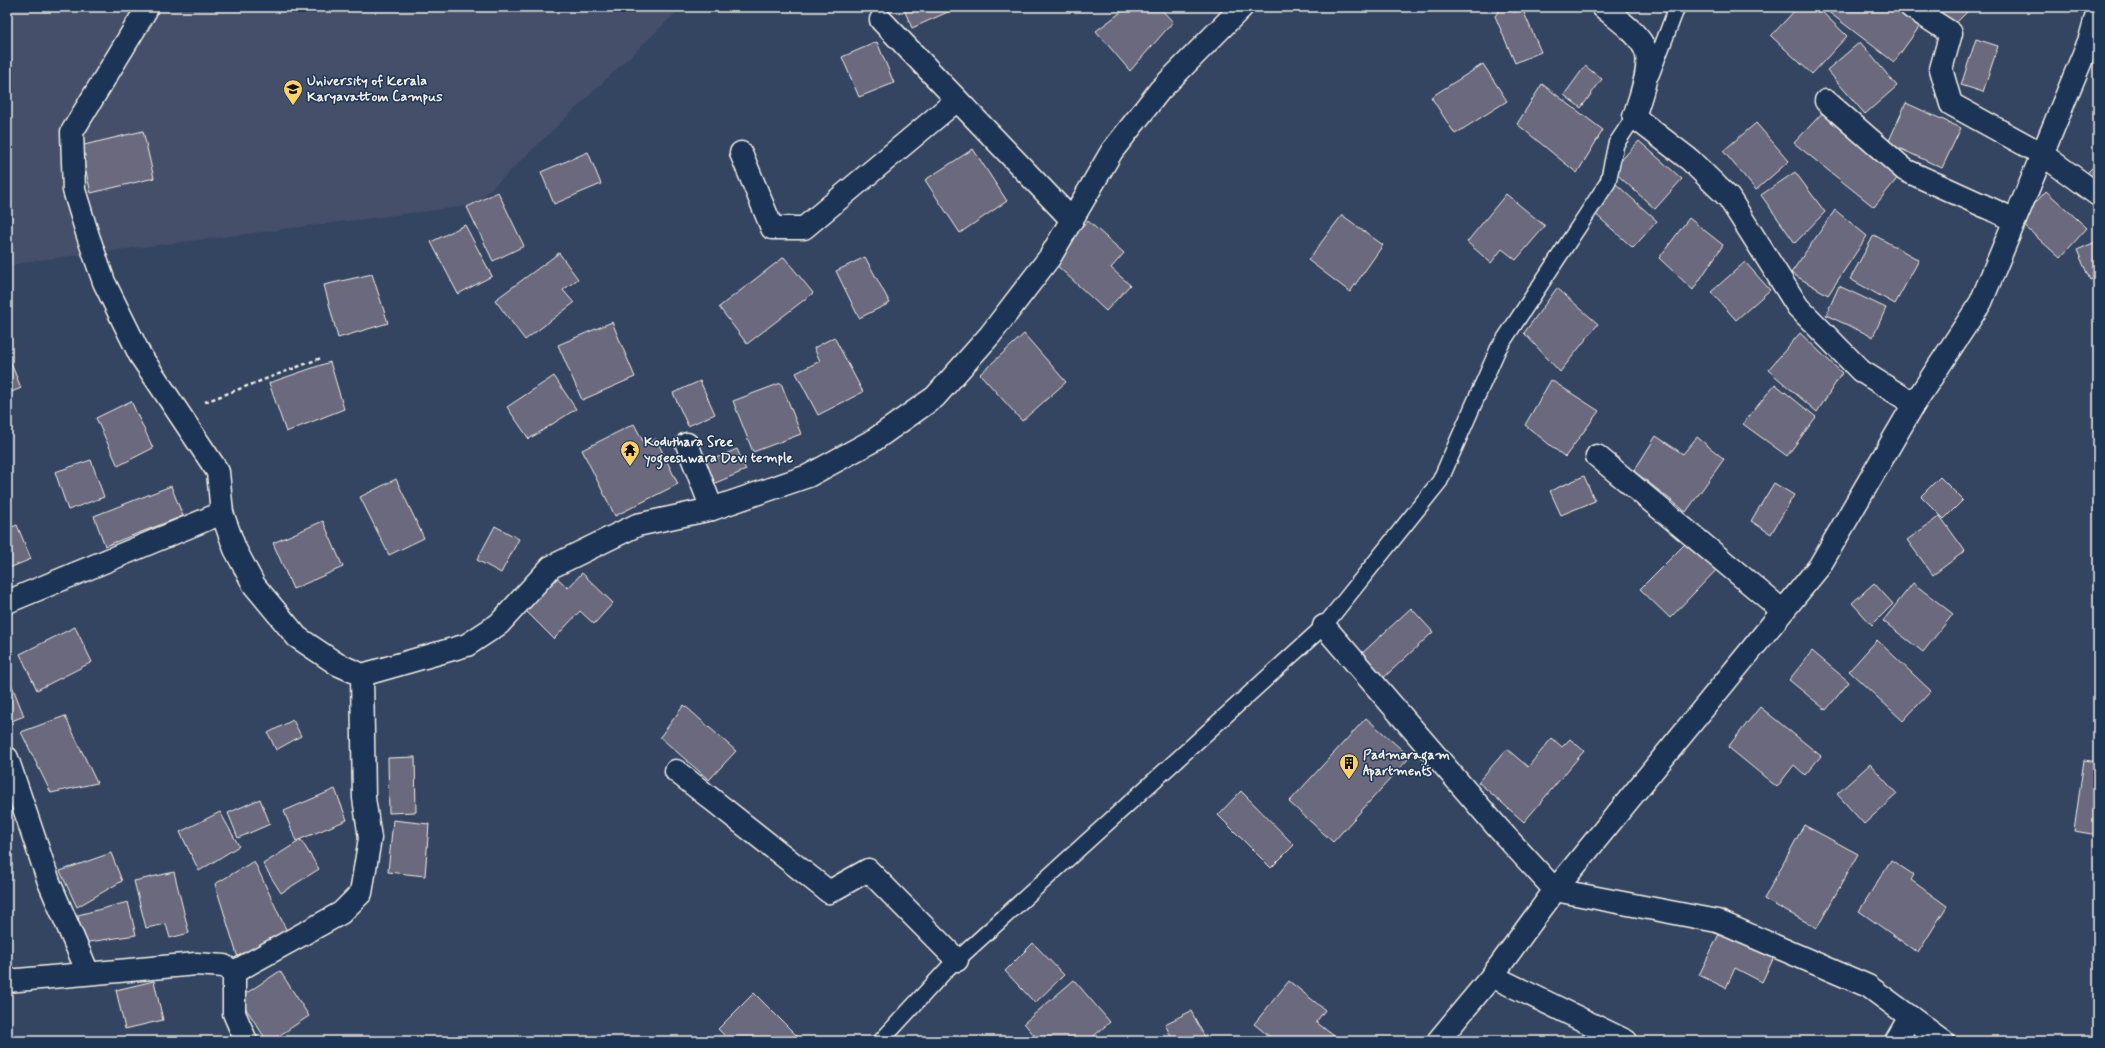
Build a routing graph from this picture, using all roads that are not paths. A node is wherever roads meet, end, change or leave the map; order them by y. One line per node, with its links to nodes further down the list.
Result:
1 (1242, 7): 14 (street)
2 (1603, 7): 10 (street)
3 (1677, 7): 10 (lane)
4 (1911, 7): 12 (street)
5 (146, 10): 20 (street)
6 (2098, 10): 12 (street)
7 (881, 20): 8 (street)
8 (957, 100): 11 (street); 14 (street)
9 (1826, 101): 15 (street)
10 (1634, 117): 16 (street); 23 (lane)
11 (741, 153)
12 (2042, 154): 13 (street); 15 (street)
13 (2098, 195)
14 (1072, 220): 19 (street)
15 (2015, 220): 16 (street)
16 (1914, 404): 22 (street)
17 (687, 444): 19 (street)
18 (1596, 456): 22 (street)
19 (712, 509): 24 (street)
20 (222, 513): 21 (street); 24 (street)
21 (7, 602)
22 (1782, 611): 27 (street)
23 (1324, 626): 27 (street); 28 (lane)
24 (362, 675): 29 (street)
25 (7, 758): 30 (street)
26 (676, 770): 28 (street)
27 (1555, 890): 31 (street); 33 (street)
28 (957, 960): 35 (lane)
29 (234, 972): 30 (street); 34 (street)
30 (88, 973): 32 (street)
31 (1492, 976): 36 (street); 37 (street)
32 (7, 981)
33 (1910, 1017): 38 (street); 39 (street)
34 (246, 1041)
35 (881, 1041)
36 (1438, 1041)
37 (1626, 1041)
38 (1896, 1041)
39 (1943, 1041)

